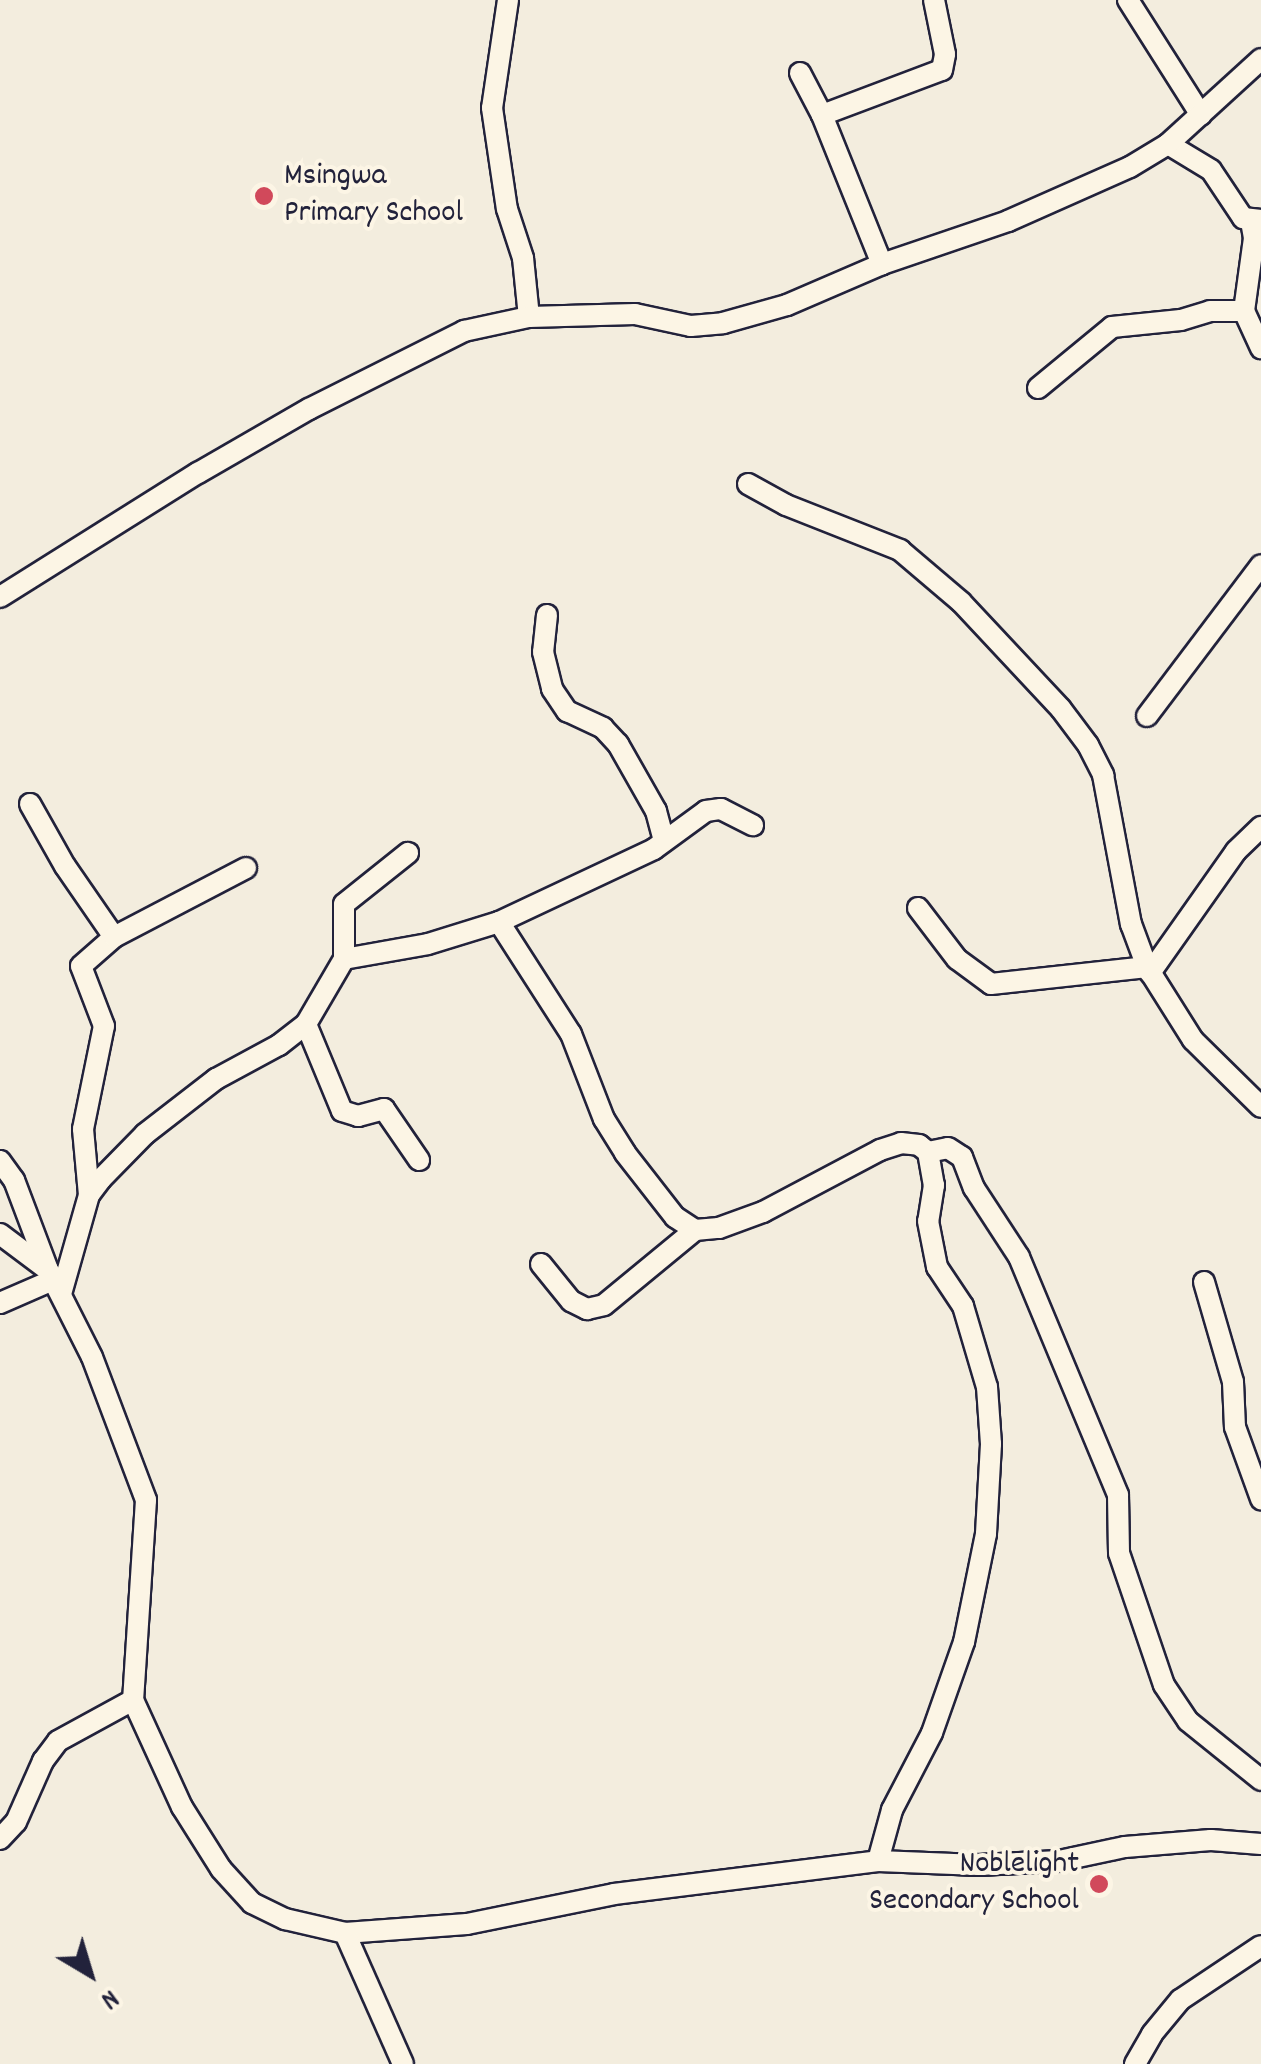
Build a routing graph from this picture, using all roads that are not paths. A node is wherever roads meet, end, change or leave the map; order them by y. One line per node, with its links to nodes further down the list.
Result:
1 (508, 0): 11 (street)
2 (934, 0): 6 (street)
3 (1128, 0): 7 (street)
4 (1261, 58): 7 (street)
5 (800, 73): 6 (street)
6 (822, 115): 10 (street)
7 (1201, 115): 8 (street)
8 (1168, 144): 9 (street); 10 (street)
9 (1256, 221): 12 (street)
10 (882, 264): 11 (street)
11 (529, 317): 17 (street)
12 (1251, 320): 13 (street); 14 (street)
13 (1260, 348)
14 (1038, 388)
15 (748, 484): 30 (street)
16 (1261, 566): 19 (street)
17 (0, 597)
18 (547, 615): 23 (street)
19 (1147, 716)
20 (30, 804): 28 (street)
21 (753, 825): 23 (street)
22 (1261, 826): 30 (street)
23 (664, 841): 27 (street)
24 (408, 853): 29 (street)
25 (246, 868): 28 (street)
26 (918, 908): 30 (street)
27 (500, 922): 29 (street); 37 (street)
28 (114, 937): 36 (street)
29 (344, 959): 31 (street)
30 (1148, 970): 32 (street)
31 (306, 1024): 35 (street); 36 (street)
32 (1261, 1106)
33 (928, 1152): 37 (street); 45 (street); 48 (street)
34 (0, 1160): 40 (street)
35 (419, 1160)
36 (89, 1195): 40 (street)
37 (695, 1230): 39 (street)
38 (0, 1234): 40 (street)
39 (541, 1264)
40 (54, 1281): 42 (street); 44 (street)
41 (1204, 1282): 43 (street)
42 (0, 1303)
43 (1261, 1498)
44 (133, 1700): 46 (street); 49 (street)
45 (1261, 1780)
46 (0, 1839)
47 (1261, 1844): 48 (street)
48 (878, 1862): 49 (street)
49 (345, 1933): 51 (street)
50 (1261, 1946): 52 (street)
51 (403, 2064)
52 (1135, 2064)

